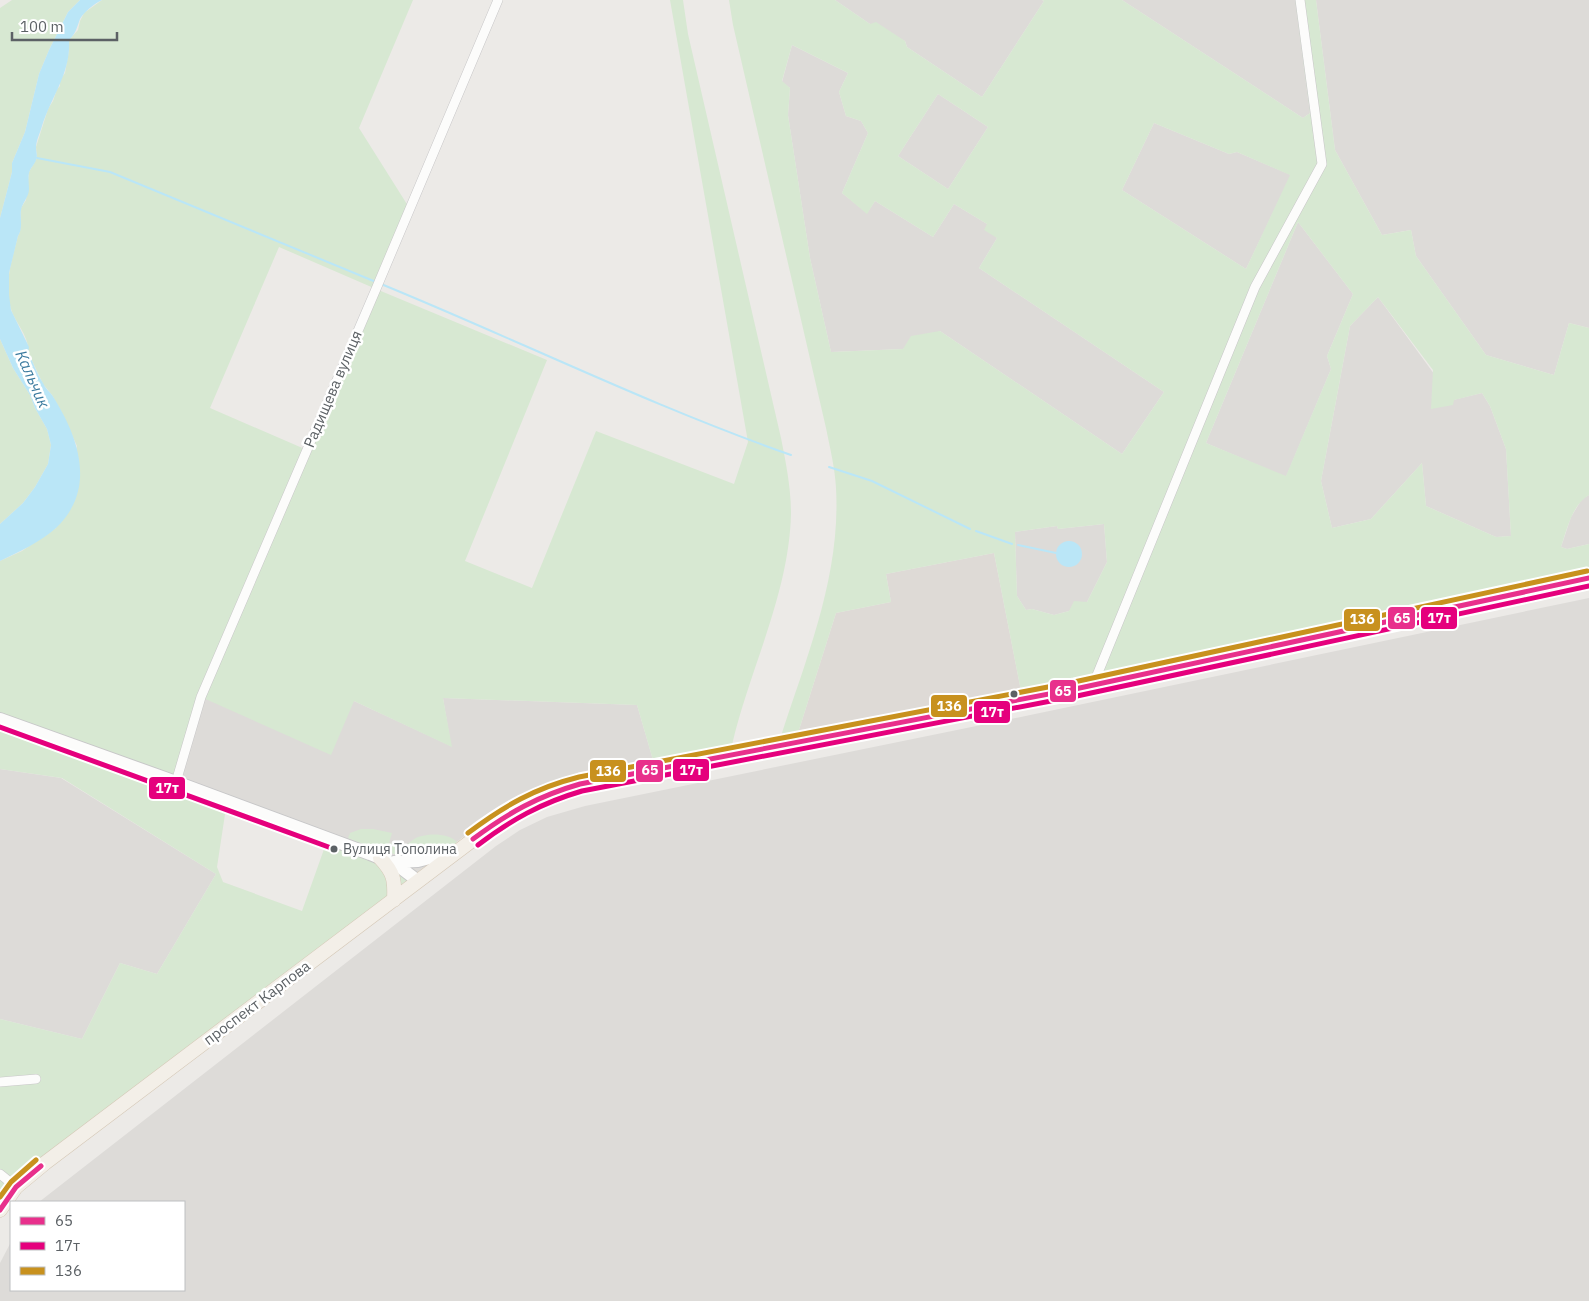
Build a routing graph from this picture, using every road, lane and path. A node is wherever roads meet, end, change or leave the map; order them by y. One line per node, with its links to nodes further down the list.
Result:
1 (498, 0): 6 (street, Радищева вулиця)
2 (1300, 0): 4 (street)
3 (1583, 580): 4 (main road, проспект Карпова)
4 (1093, 685): 7 (main road, проспект Карпова)
5 (0, 718): 6 (main road)
6 (176, 782): 8 (main road)
7 (458, 851): 8 (main road); 9 (main road, проспект Карпова)
8 (386, 860): 9 (main road); 10 (main road)
9 (418, 881): 10 (main road, проспект Карпова)
10 (394, 900): 14 (main road, проспект Карпова)
11 (36, 1080): 12 (street)
12 (0, 1082)
13 (0, 1174): 14 (street)
14 (16, 1187): 15 (main road, проспект Карпова)
15 (0, 1210)

